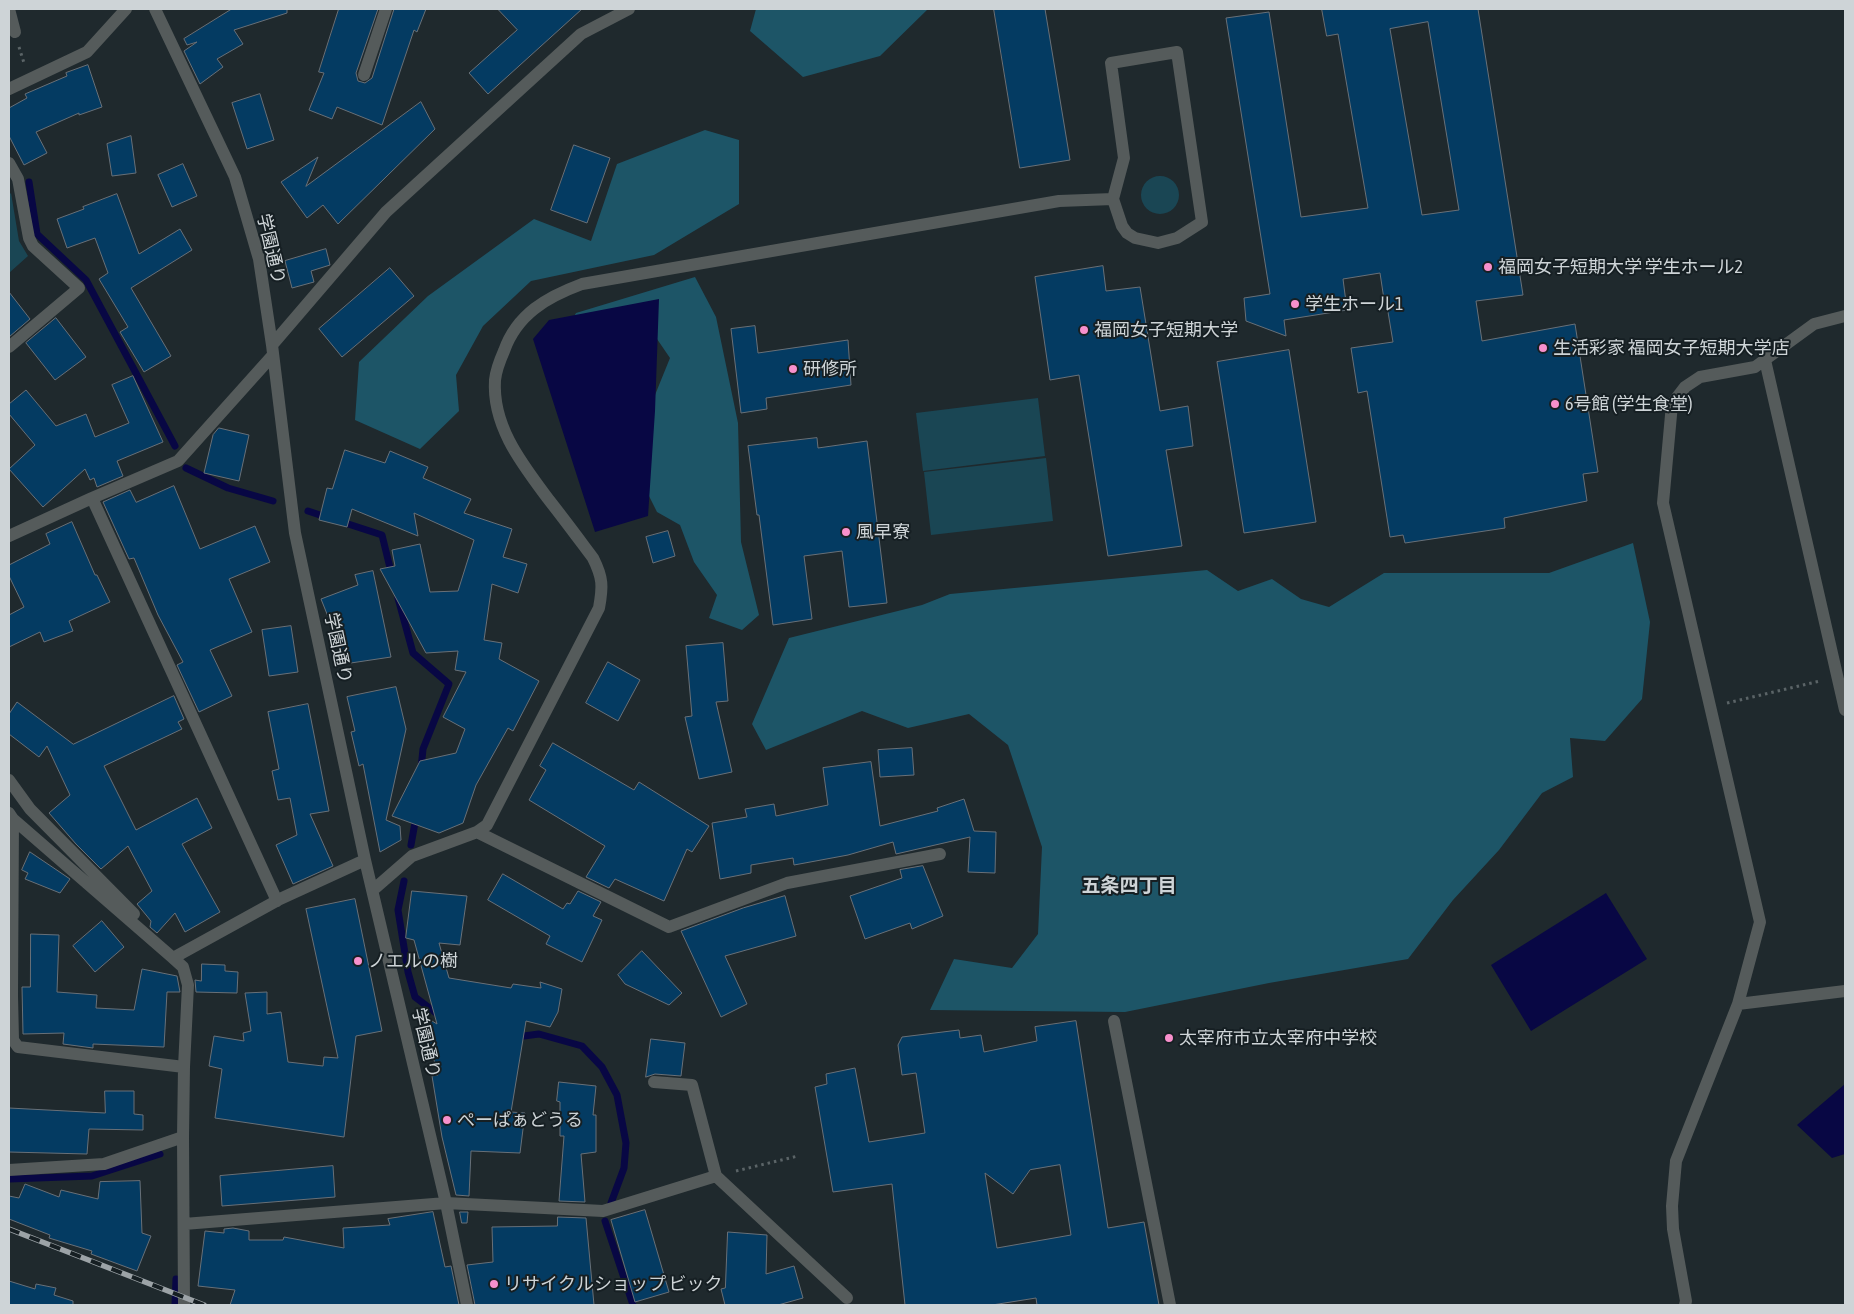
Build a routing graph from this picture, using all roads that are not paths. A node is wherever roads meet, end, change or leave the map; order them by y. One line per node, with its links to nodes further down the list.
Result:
1 (9, 9): 6 (street)
2 (126, 9): 8 (street)
3 (155, 9): 13 (street, 学園通り)
4 (386, 9): 7 (street)
5 (629, 9): 13 (street)
6 (15, 32)
7 (364, 75)
8 (9, 89)
9 (9, 163): 12 (street)
10 (1113, 200): 10 (street); 20 (street)
11 (1845, 316): 14 (street)
12 (9, 347)
13 (273, 350): 15 (street); 22 (street, 学園通り)
14 (1765, 360): 17 (street); 30 (street)
15 (92, 498): 16 (street); 25 (street)
16 (9, 536)
17 (1845, 710)
18 (9, 780): 26 (street)
19 (11, 816): 23 (street); 26 (street)
20 (477, 832): 21 (street); 24 (street)
21 (940, 854)
22 (365, 860): 24 (street, 学園通り); 25 (street)
23 (11, 878): 29 (street)
24 (373, 890): 37 (street, 学園通り)
25 (276, 901): 27 (street)
26 (164, 948): 27 (street)
27 (174, 958): 32 (street)
28 (1845, 991): 30 (street)
29 (10, 996): 32 (street)
30 (1738, 1004): 43 (street)
31 (1114, 1021): 42 (street)
32 (184, 1067): 34 (street)
33 (654, 1082): 36 (street)
34 (183, 1137): 35 (street); 38 (street)
35 (9, 1170)
36 (716, 1176): 37 (street); 39 (street)
37 (446, 1203): 38 (street); 41 (street, 学園通り)
38 (184, 1224): 40 (street)
39 (847, 1298)
40 (184, 1305)
41 (467, 1305)
42 (1170, 1305)
43 (1685, 1305)

